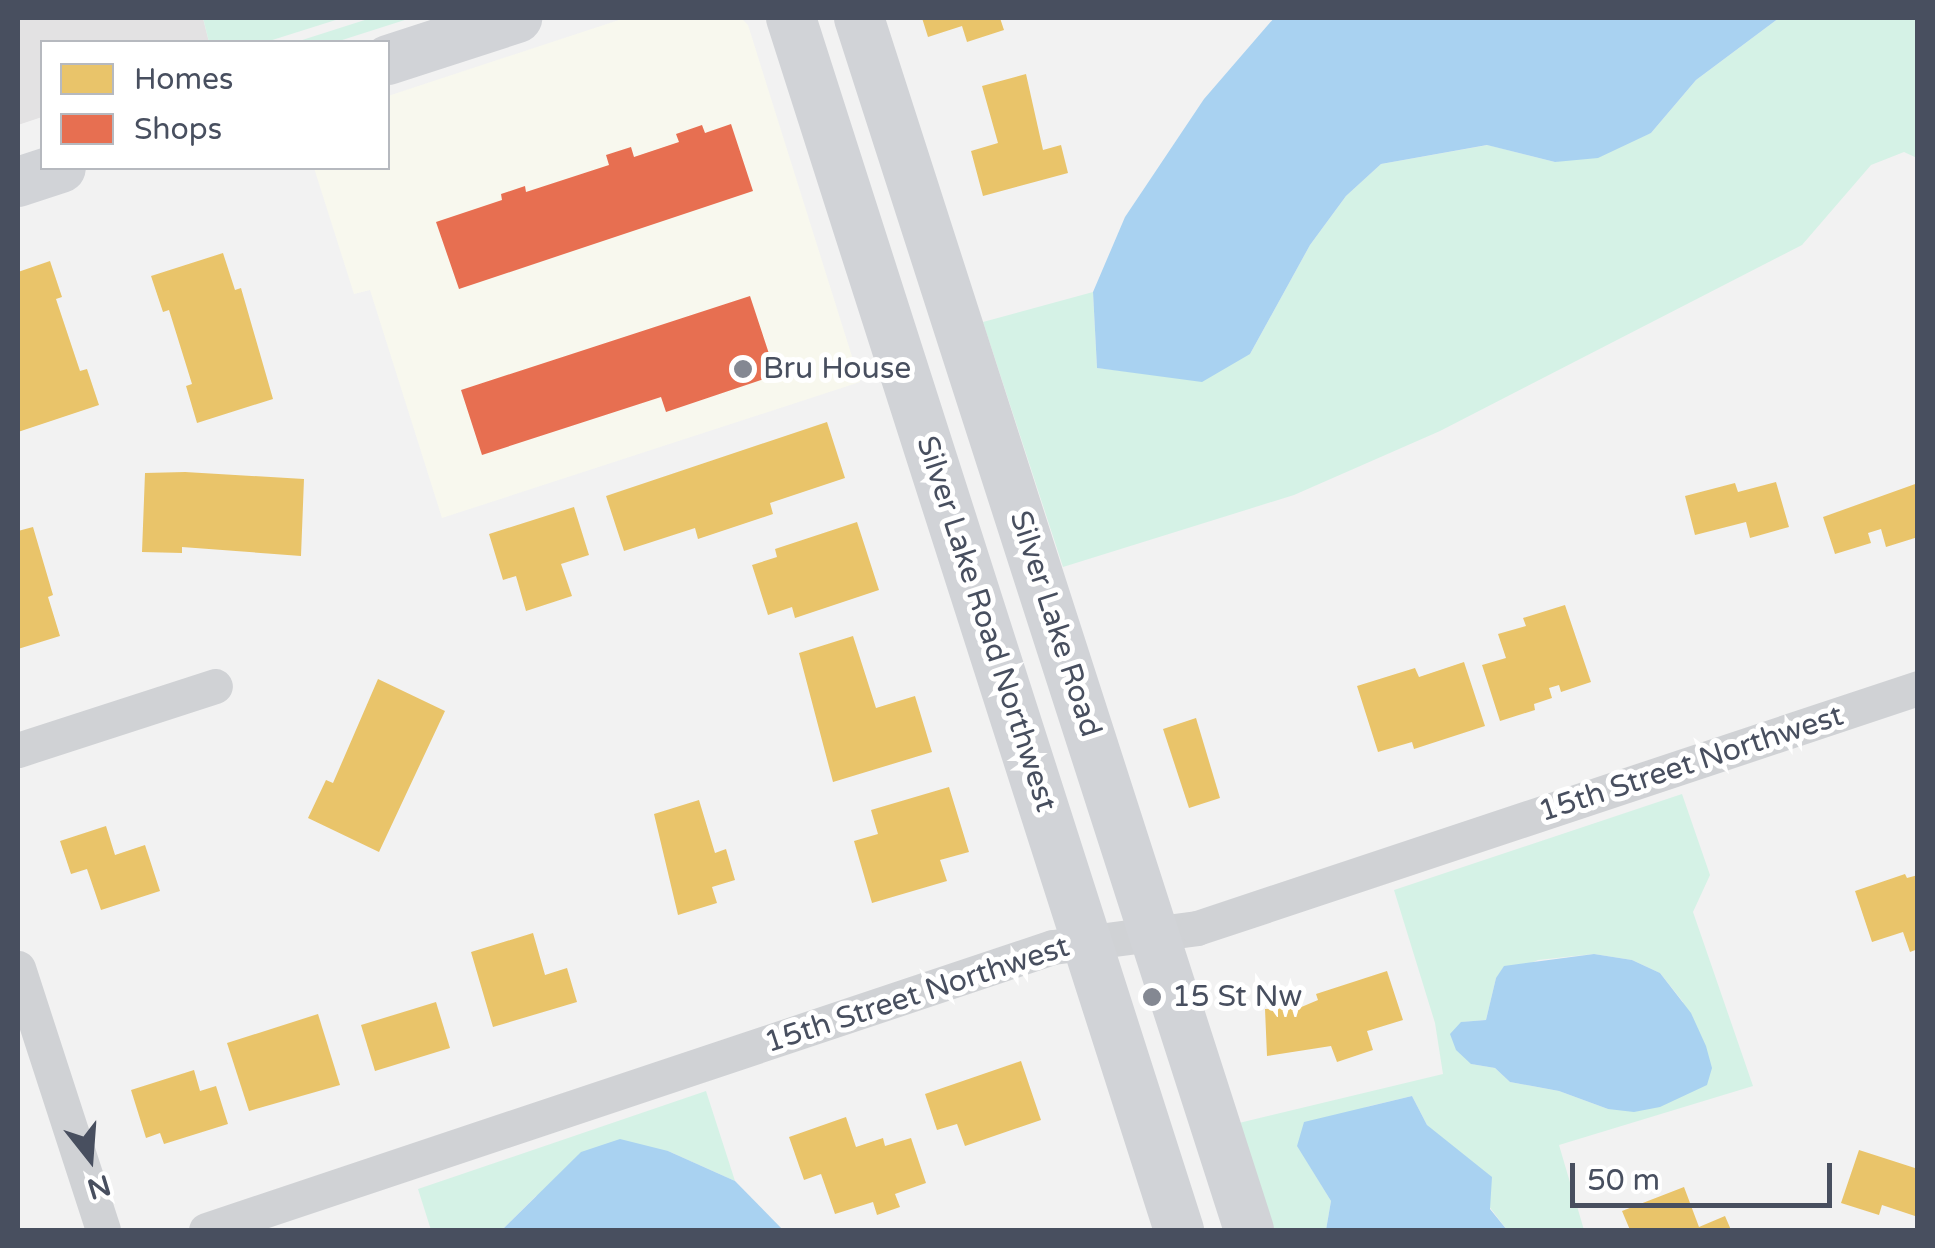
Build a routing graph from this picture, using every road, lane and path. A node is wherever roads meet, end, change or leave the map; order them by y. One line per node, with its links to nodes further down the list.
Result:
1 (517, 18): 4 (main road)
2 (791, 18): 11 (main road, Silver Lake Road Northwest)
3 (859, 18): 10 (main road, Silver Lake Road)
4 (390, 59)
5 (55, 170): 6 (main road)
6 (18, 182)
7 (215, 686): 9 (street)
8 (1918, 688): 10 (street, 15th Street Northwest)
9 (18, 750)
10 (1156, 936): 11 (street, 15th Street Northwest); 16 (main road, Silver Lake Road)
11 (1089, 941): 14 (street, 15th Street Northwest); 15 (main road, Silver Lake Road Northwest)
12 (18, 968): 13 (street)
13 (103, 1230)
14 (206, 1230)
15 (1180, 1230)
16 (1249, 1230)

